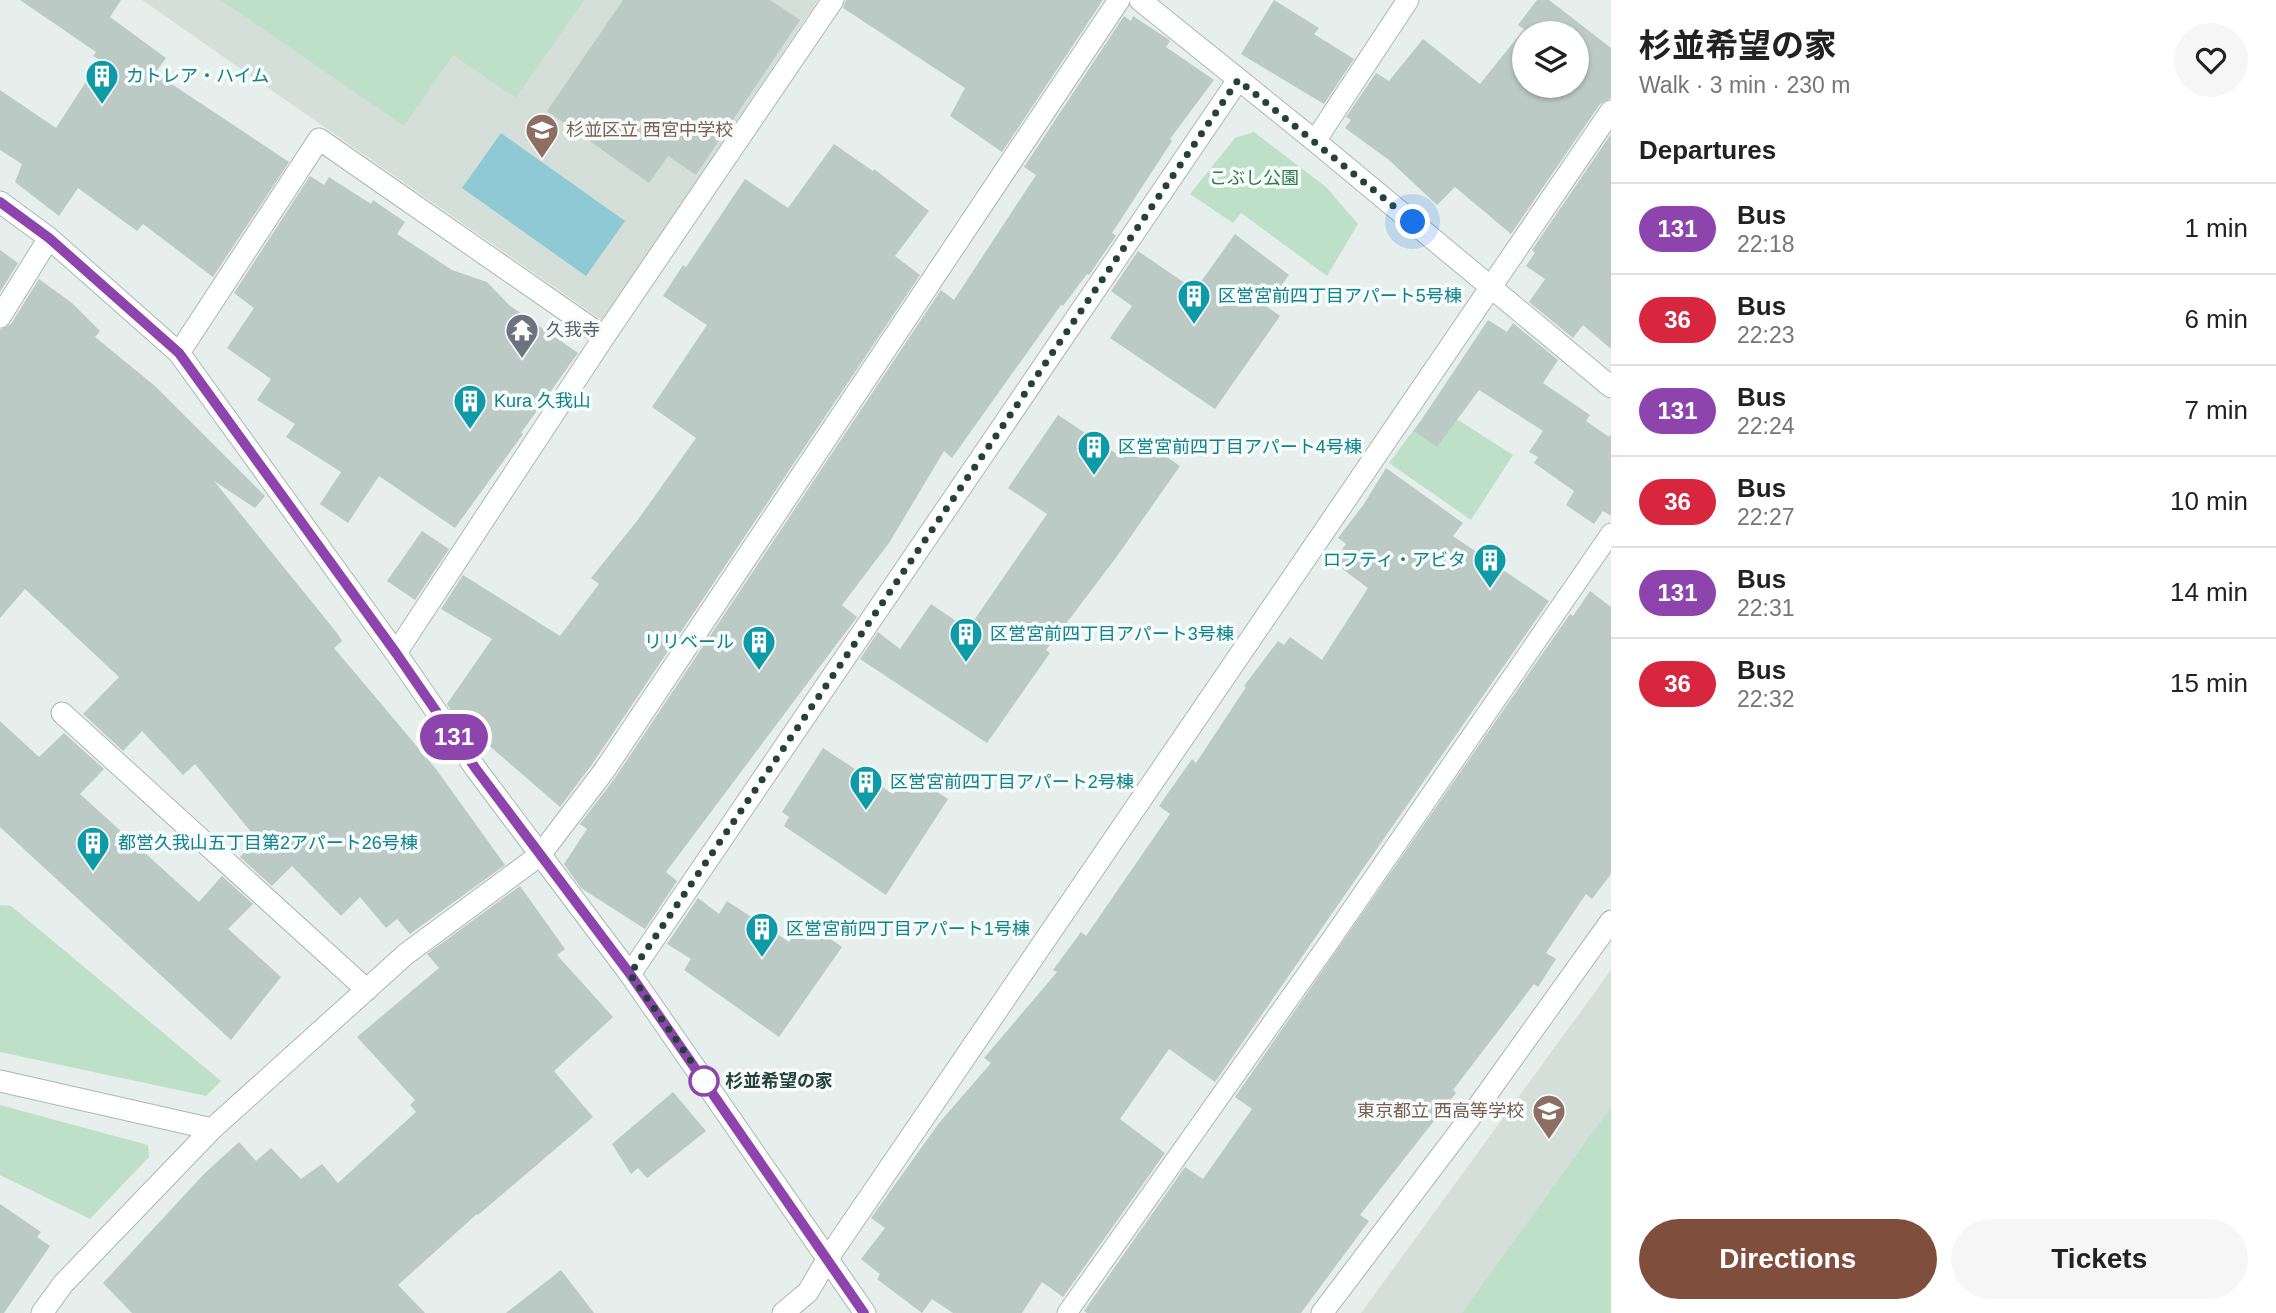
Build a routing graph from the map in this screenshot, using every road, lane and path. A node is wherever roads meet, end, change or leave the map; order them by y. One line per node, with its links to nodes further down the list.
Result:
1 (833, 0): 12 (street)
2 (1119, 0): 18 (street)
3 (1139, 0): 5 (street)
4 (1408, 0): 7 (street)
5 (1238, 80): 7 (street); 20 (street)
6 (1611, 111): 10 (street)
7 (1315, 141): 10 (street)
8 (0, 202): 9 (street)
9 (49, 238): 11 (street); 13 (street)
10 (1492, 287): 14 (street); 24 (street)
11 (0, 317)
12 (604, 337): 13 (street); 16 (street)
13 (179, 353): 16 (street)
14 (1611, 387)
15 (1611, 533): 28 (lane)
16 (396, 653): 18 (street)
17 (62, 713): 21 (street)
18 (540, 855): 20 (street); 21 (street)
19 (1611, 921): 29 (street)
20 (630, 974): 24 (street)
21 (367, 990): 23 (street)
22 (0, 1081): 23 (street)
23 (212, 1129): 25 (street)
24 (828, 1258): 26 (street); 27 (street)
25 (42, 1313)
26 (783, 1313)
27 (864, 1313)
28 (1068, 1313)
29 (1322, 1313)

